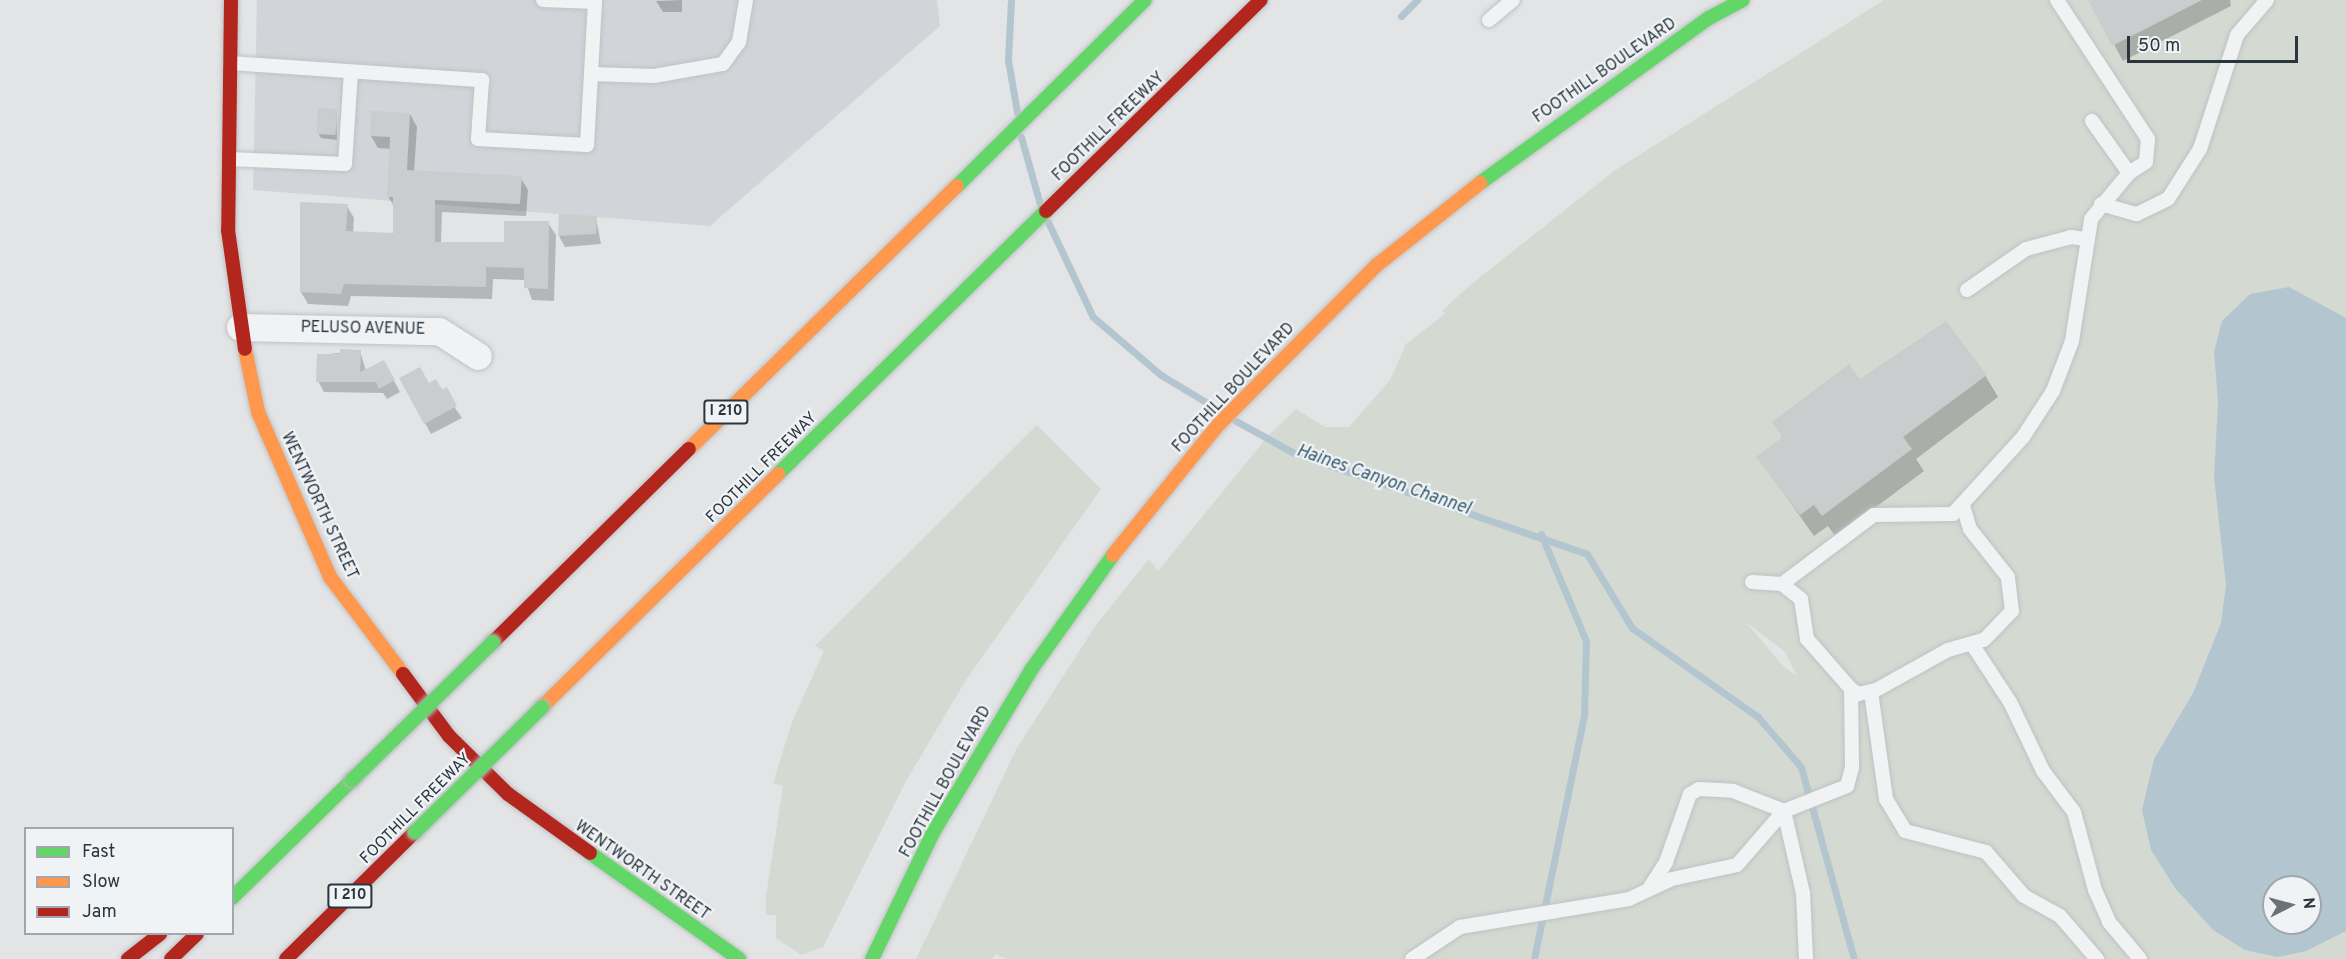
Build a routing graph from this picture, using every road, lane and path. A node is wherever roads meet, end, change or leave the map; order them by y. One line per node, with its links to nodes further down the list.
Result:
1 (231, 0): 11 (main road, WENTWORTH STREET)
2 (543, 0): 13 (lane)
3 (746, 0): 13 (lane)
4 (1145, 0): 28 (main road, I 210, bridge)
5 (1261, 0): 37 (main road, FOOTHILL FREEWAY / I 210, bridge)
6 (1513, 0): 10 (lane)
7 (1743, 0): 39 (main road, FOOTHILL BOULEVARD)
8 (2057, 0): 16 (lane)
9 (2267, 0): 17 (lane)
10 (1489, 20)
11 (230, 63): 12 (lane); 15 (main road, WENTWORTH STREET)
12 (351, 72): 13 (lane); 15 (lane)
13 (591, 74)
14 (2092, 121): 16 (lane)
15 (229, 159): 20 (main road, WENTWORTH STREET)
16 (2129, 173): 17 (lane)
17 (2101, 204): 18 (lane)
18 (2086, 239): 19 (lane); 22 (lane)
19 (1967, 290)
20 (240, 327): 21 (street, PELUSO AVENUE); 38 (main road, WENTWORTH STREET)
21 (478, 356)
22 (1964, 506): 24 (lane); 25 (lane)
23 (1752, 582): 24 (lane)
24 (1782, 584): 26 (lane)
25 (1972, 644): 27 (lane); 43 (lane)
26 (1851, 689): 27 (lane); 29 (lane)
27 (1870, 692): 42 (lane)
28 (352, 780): 30 (main road); 32 (main road, I 210)
29 (1784, 811): 31 (lane); 31 (lane); 41 (lane)
30 (234, 874)
31 (1650, 887): 40 (lane)
32 (234, 896)
33 (158, 935): 35 (main road)
34 (195, 935): 36 (main road)
35 (128, 959)
36 (171, 959)
37 (286, 959)
38 (739, 959)
39 (872, 959)
40 (1412, 959)
41 (1806, 959)
42 (2097, 959)
43 (2140, 959)

